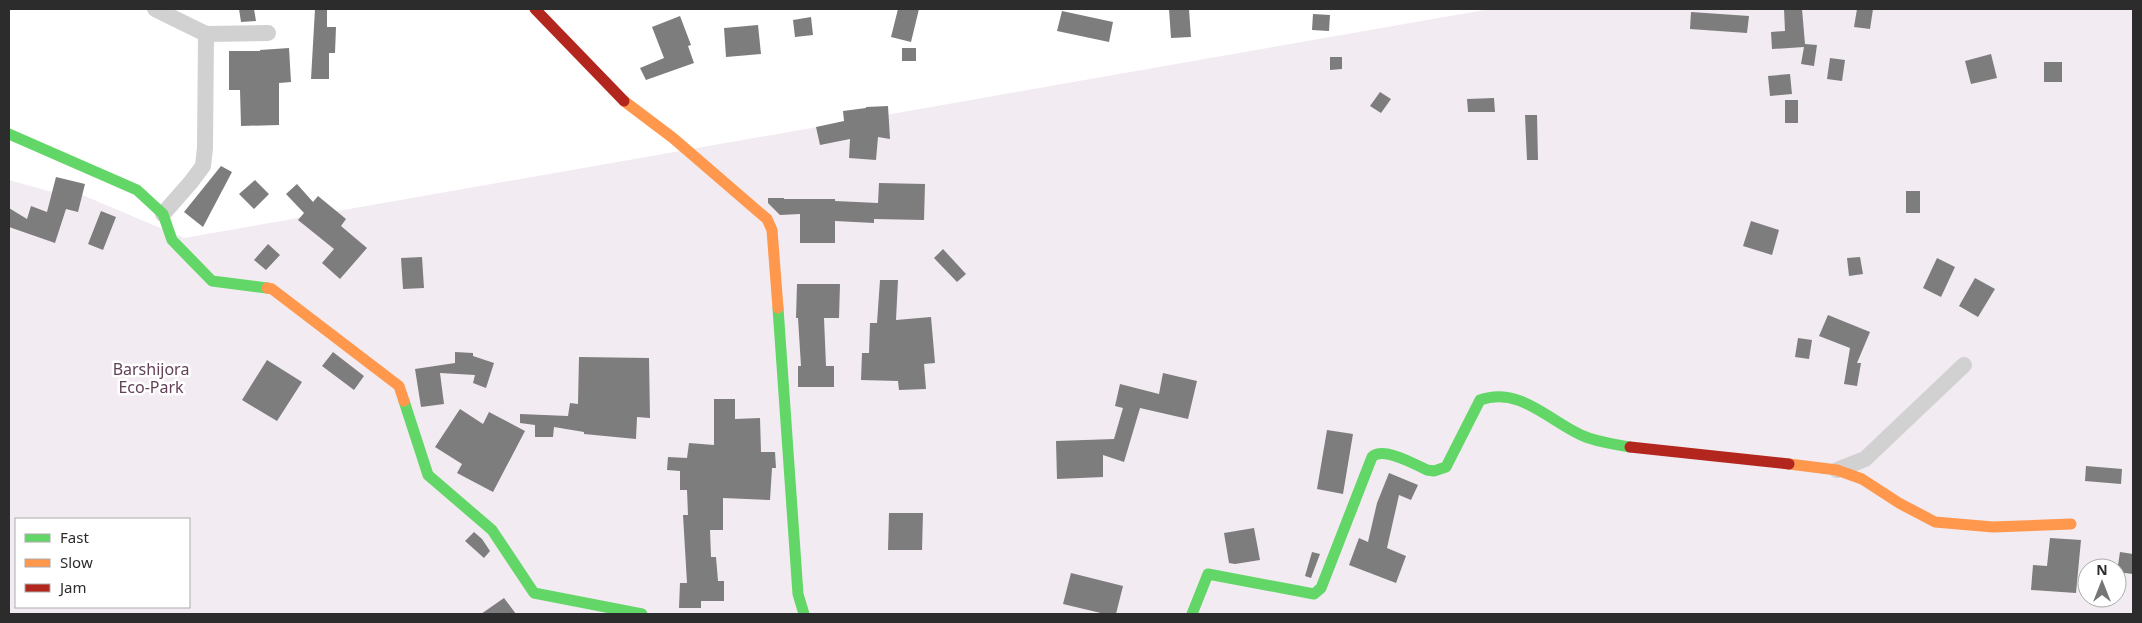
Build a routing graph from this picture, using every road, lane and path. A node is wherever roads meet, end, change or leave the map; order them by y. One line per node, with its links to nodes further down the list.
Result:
1 (155, 9): 4 (street)
2 (535, 9): 11 (street)
3 (268, 33): 4 (street)
4 (206, 34): 6 (street)
5 (9, 134): 6 (street)
6 (163, 214): 10 (street)
7 (1964, 365): 8 (street)
8 (1837, 470): 9 (street); 12 (street)
9 (2071, 524)
10 (642, 614)
11 (804, 614)
12 (1192, 614)

